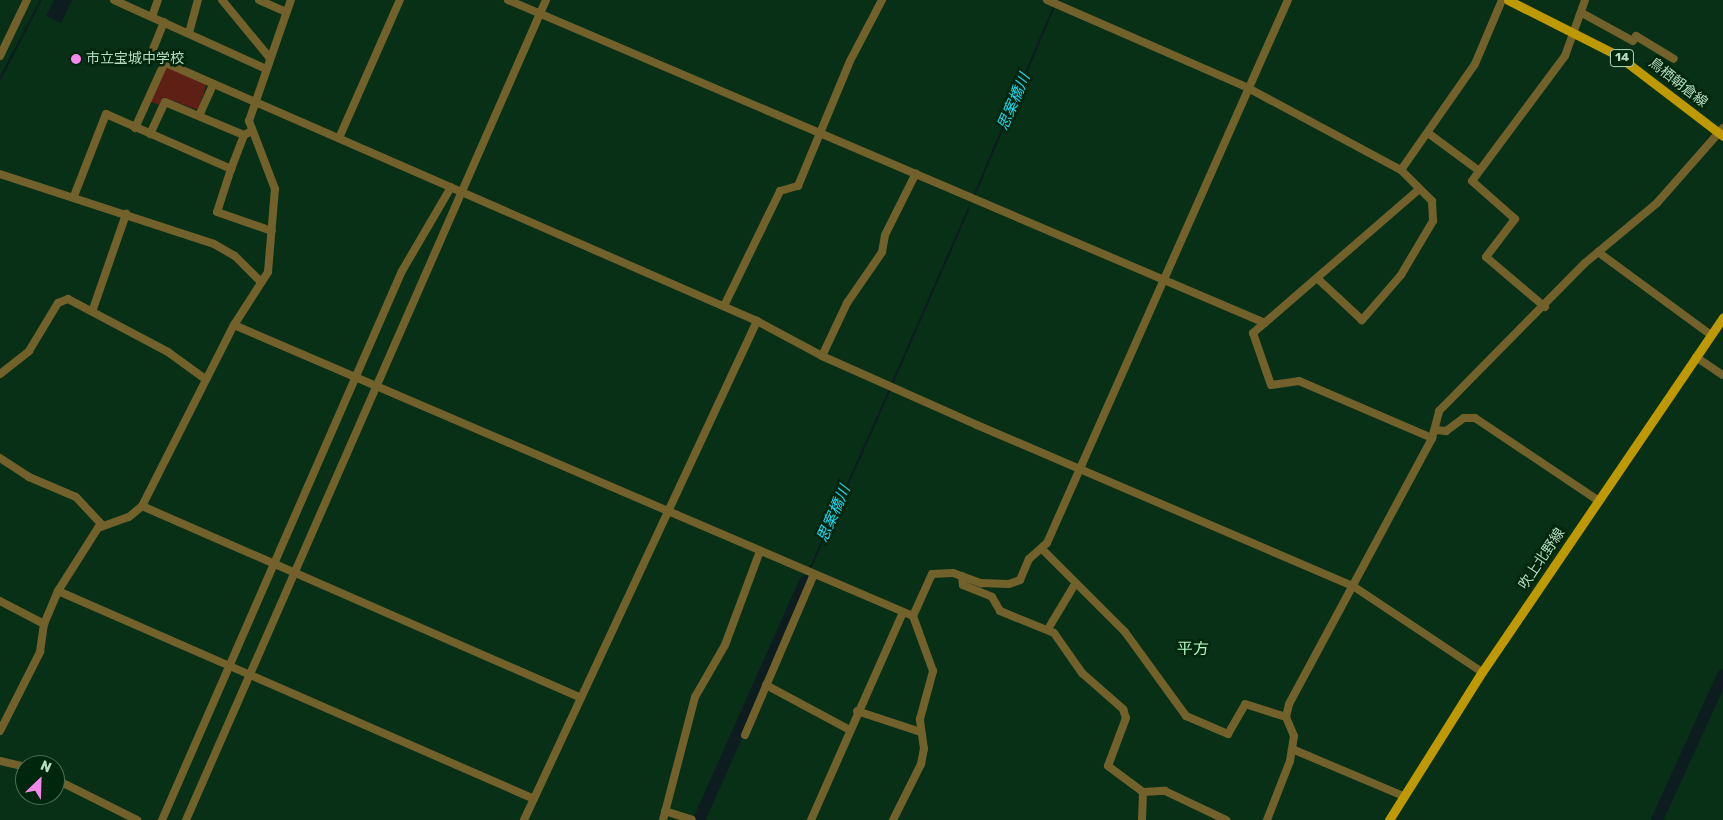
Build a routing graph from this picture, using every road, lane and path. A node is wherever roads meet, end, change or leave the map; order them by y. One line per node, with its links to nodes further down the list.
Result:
1 (114, 0): 20 (street)
2 (158, 0): 20 (street)
3 (198, 0): 24 (street)
4 (222, 0): 27 (street)
5 (259, 0): 17 (street)
6 (291, 0): 17 (street)
7 (400, 0): 42 (street)
8 (508, 0): 19 (street)
9 (546, 0): 19 (street)
10 (882, 0): 37 (street)
11 (1047, 0): 32 (street)
12 (1288, 0): 32 (street)
13 (1502, 0): 39 (street)
14 (1508, 0): 22 (main road, 鳥栖朝倉線 / 14)
15 (1585, 0): 18 (street)
16 (23, 1): 25 (street)
17 (286, 12): 27 (street)
18 (1582, 13): 22 (street); 28 (street)
19 (539, 14): 37 (street); 50 (street)
20 (152, 17): 21 (street)
21 (164, 22): 24 (street); 29 (street)
22 (1576, 32): 38 (main road, 鳥栖朝倉線 / 14); 45 (street)
23 (0, 33): 25 (street)
24 (189, 33): 30 (street)
25 (8, 36): 26 (street)
26 (0, 56)
27 (269, 56): 30 (street)
28 (1674, 59)
29 (165, 62): 31 (street); 35 (street)
30 (264, 68): 33 (street)
31 (213, 84): 33 (street); 34 (street)
32 (1248, 88): 44 (street); 56 (street)
33 (253, 101): 36 (street); 42 (street)
34 (198, 116): 40 (street); 41 (street)
35 (135, 128): 40 (street); 51 (street)
36 (252, 131): 41 (street); 53 (street)
37 (820, 132): 46 (street); 58 (street)
38 (1721, 132): 54 (street)
39 (1428, 133): 44 (street); 45 (street)
40 (150, 134): 43 (street)
41 (244, 135): 43 (street)
42 (339, 138): 48 (street)
43 (231, 169): 53 (street)
44 (1401, 170): 49 (street)
45 (1478, 170): 59 (street)
46 (916, 173): 56 (street); 66 (street)
47 (0, 174): 51 (street)
48 (451, 187): 50 (street); 70 (street)
49 (1417, 191): 55 (street); 55 (street)
50 (461, 192): 58 (street); 72 (street)
51 (74, 196): 52 (street)
52 (126, 214): 57 (street); 60 (street)
53 (272, 231): 57 (street)
54 (1598, 252): 59 (street); 65 (street)
55 (1318, 279): 63 (street)
56 (1166, 281): 63 (street); 76 (street)
57 (261, 282): 64 (street)
58 (724, 306): 62 (street)
59 (1545, 307): 73 (street)
60 (93, 309): 68 (street); 71 (street)
61 (1723, 317): 65 (main road, 吹上北野線)
62 (757, 321): 66 (street); 79 (street)
63 (1265, 323): 74 (street)
64 (234, 325): 70 (street); 71 (street)
65 (1711, 335): 67 (main road, 吹上北野線)
66 (822, 356): 76 (street)
67 (1696, 357): 69 (street); 77 (main road, 吹上北野線)
68 (0, 374)
69 (1723, 375)
70 (357, 376): 72 (street); 83 (street)
71 (205, 379): 78 (street)
72 (377, 384): 79 (street); 85 (street)
73 (1436, 430): 74 (street); 77 (street)
74 (1432, 438): 88 (street)
75 (0, 458): 80 (street)
76 (1080, 468): 81 (street); 88 (street)
77 (1598, 501): 96 (main road, 吹上北野線)
78 (142, 506): 80 (street); 83 (street)
79 (668, 511): 82 (street); 99 (street)
80 (102, 525): 89 (street)
81 (1042, 550): 86 (street); 87 (street)
82 (760, 552): 84 (street); 113 (street)
83 (274, 565): 85 (street); 95 (street)
84 (810, 573): 91 (street); 98 (street)
85 (294, 574): 97 (street); 99 (street)
86 (962, 576): 92 (street); 94 (street)
87 (1075, 584): 94 (street); 101 (street)
88 (1353, 586): 96 (street); 101 (street)
89 (58, 591): 93 (street); 95 (street)
90 (0, 601): 93 (street)
91 (903, 612): 92 (street); 100 (street)
92 (913, 616): 104 (street)
93 (44, 624): 103 (street)
94 (1048, 629): 110 (street)
95 (230, 665): 97 (street); 115 (street)
96 (1482, 672): 111 (main road, 吹上北野線)
97 (250, 674): 112 (street); 116 (street)
98 (766, 685): 102 (street); 105 (street)
99 (581, 698): 112 (street)
100 (857, 711): 102 (street); 104 (street)
101 (1286, 717): 106 (street)
102 (848, 729): 120 (street)
103 (0, 731)
104 (921, 732): 121 (street)
105 (745, 735)
106 (1292, 748): 111 (street); 124 (street)
107 (0, 761): 108 (street)
108 (15, 765)
109 (65, 784): 114 (street)
110 (1143, 792): 122 (street); 123 (street)
111 (1401, 795): 125 (main road, 吹上北野線)
112 (534, 799): 117 (street)
113 (665, 812): 118 (street); 119 (street)
114 (138, 820)
115 (162, 820)
116 (186, 820)
117 (524, 820)
118 (663, 820)
119 (692, 820)
120 (811, 820)
121 (893, 820)
122 (1142, 820)
123 (1226, 820)
124 (1267, 820)
125 (1389, 820)

